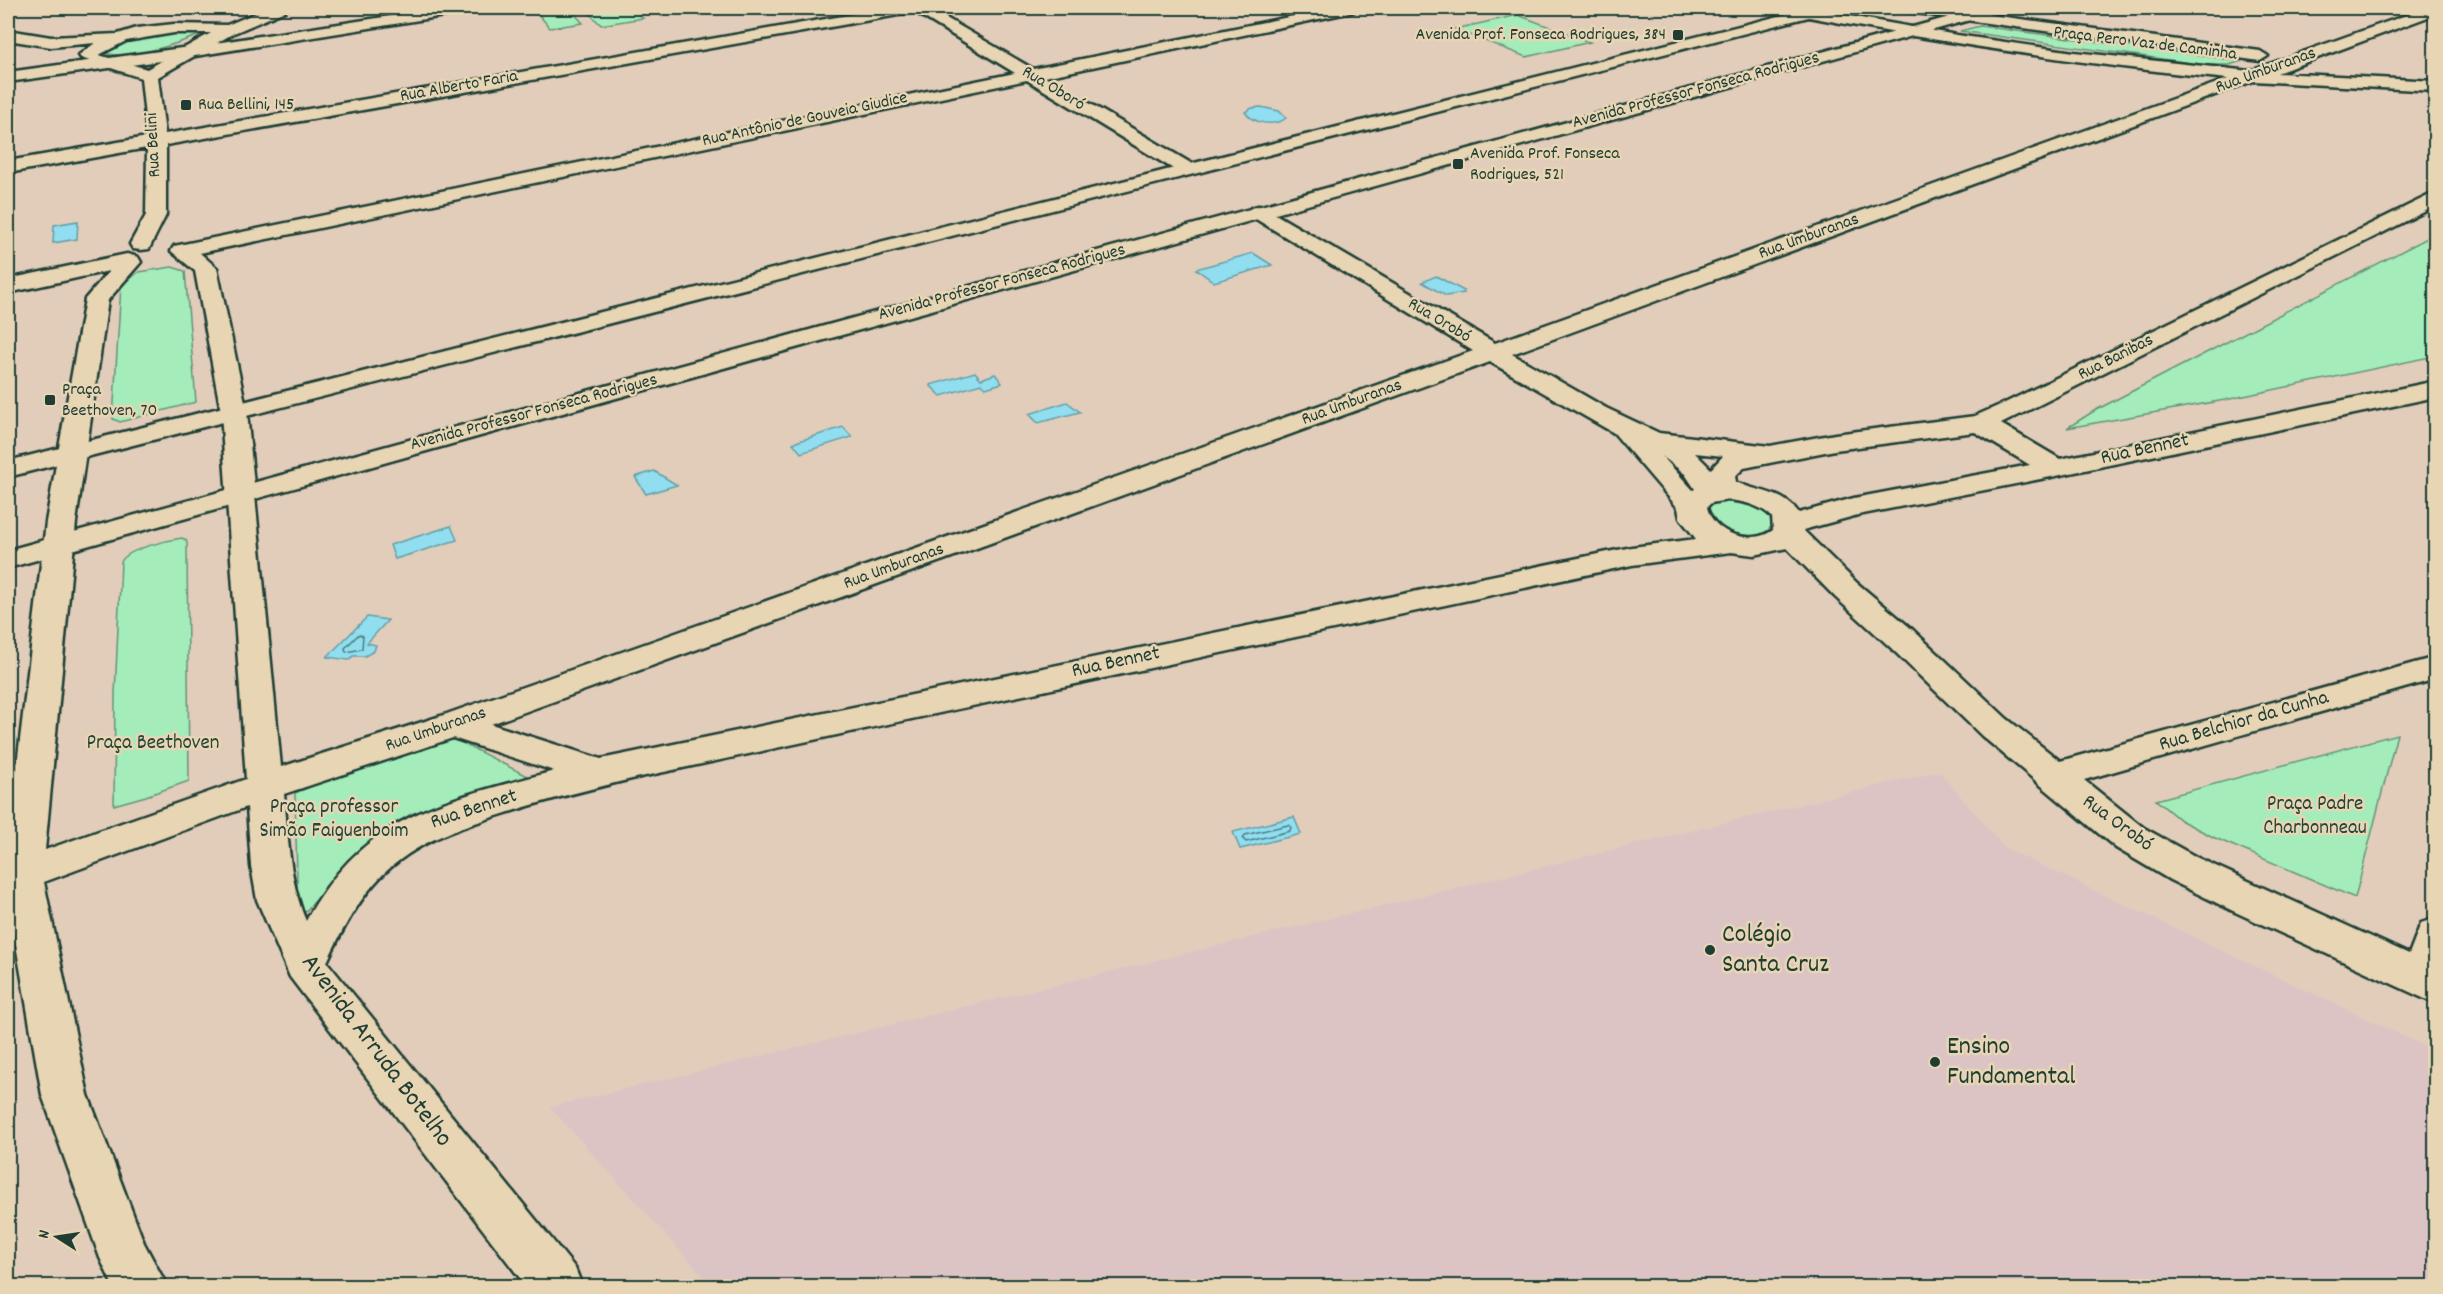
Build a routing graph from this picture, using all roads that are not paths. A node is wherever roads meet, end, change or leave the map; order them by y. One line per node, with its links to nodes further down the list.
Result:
1 (279, 8): 11 (main road)
2 (469, 8): 18 (main road)
3 (912, 8): 32 (main road, Rua Alberto Faria)
4 (919, 8): 26 (main road, Rua Oboró)
5 (1352, 8): 26 (main road, Rua Antônio de Gouveia Giudice)
6 (1784, 8): 10 (main road, Praça Pero Vaz de Caminha)
7 (1909, 8): 12 (main road, Praça Pero Vaz de Caminha)
8 (1997, 8): 12 (main road, Avenida Professor Fonseca Rodrigues)
9 (2436, 9): 20 (main road, Rua Umburanas)
10 (1817, 10): 15 (main road, Praça Pero Vaz de Caminha); 34 (main road)
11 (261, 15): 13 (main road); 14 (main road)
12 (1964, 17): 15 (main road, Avenida Professor Fonseca Rodrigues); 23 (main road, Praça Pero Vaz de Caminha)
13 (197, 27): 14 (main road); 17 (main road)
14 (230, 30): 18 (main road); 21 (main road)
15 (1912, 32): 28 (main road, Praça Pero Vaz de Caminha); 36 (main road, Avenida Professor Fonseca Rodrigues)
16 (8, 35): 19 (main road)
17 (128, 35): 19 (main road); 22 (main road)
18 (281, 38): 21 (main road)
19 (51, 42): 22 (main road)
20 (2321, 51): 23 (main road, Rua Umburanas); 25 (main road)
21 (189, 52): 24 (main road); 27 (main road)
22 (87, 55): 24 (main road)
23 (2293, 61): 25 (main road, Praça Pero Vaz de Caminha); 28 (main road, Rua Umburanas)
24 (106, 63): 27 (main road); 29 (main road)
25 (2351, 73): 30 (main road, Praça Pero Vaz de Caminha)
26 (1028, 74): 34 (main road, Rua Oboró); 37 (main road, Rua Antônio de Gouveia Giudice)
27 (149, 75): 32 (main road, Rua Belini)
28 (2254, 76): 30 (main road, Praça Pero Vaz de Caminha); 39 (main road, Rua Umburanas)
29 (8, 77)
30 (2388, 80): 31 (main road)
31 (2436, 86)
32 (157, 140): 33 (main road, Rua Alberto Faria); 37 (main road, Rua Belini)
33 (8, 167)
34 (1187, 169): 41 (main road)
35 (2436, 198): 42 (main road, Rua Banibas)
36 (1258, 212): 39 (main road, Rua Orobó); 49 (main road, Avenida Professor Fonseca Rodrigues)
37 (156, 252): 38 (main road, Rua Antônio de Gouveia Giudice); 41 (main road); 45 (main road)
38 (8, 286)
39 (1491, 353): 43 (main road, Rua Orobó); 60 (main road, Rua Umburanas)
40 (2436, 389): 47 (main road, Rua Bennet)
41 (234, 412): 45 (main road); 49 (main road)
42 (1980, 423): 46 (main road, Rua Banibas); 47 (main road)
43 (1622, 427): 44 (main road, Rua Orobó); 51 (main road, Rua Orobó)
44 (1658, 441): 46 (main road, Rua Banibas); 51 (main road, Rua Orobó)
45 (74, 452): 48 (main road); 54 (main road)
46 (1777, 454): 51 (main road, Rua Banibas)
47 (2056, 468): 52 (main road, Rua Bennet)
48 (8, 469)
49 (242, 493): 54 (main road, Avenida Professor Fonseca Rodrigues); 63 (main road)
50 (1765, 500): 51 (main road, Rua Bennet); 52 (main road, Rua Bennet); 53 (main road, Rua Orobó)
51 (1707, 503): 55 (main road, Rua Orobó); 56 (main road, Rua Bennet)
52 (1854, 507): 53 (main road, Rua Bennet)
53 (1788, 528): 55 (main road, Rua Bennet); 58 (main road, Rua Orobó)
54 (60, 544): 57 (main road, Avenida Professor Fonseca Rodrigues); 64 (main road)
55 (1742, 545): 56 (main road, Rua Bennet); 58 (main road, Rua Orobó)
56 (1632, 556): 61 (main road, Rua Bennet)
57 (8, 559)
58 (1846, 590): 62 (main road, Rua Orobó)
59 (2436, 668): 62 (main road, Rua Belchior da Cunha)
60 (453, 725): 61 (main road, Rua Bennet); 63 (main road, Rua Umburanas)
61 (601, 773): 66 (main road, Rua Bennet)
62 (2052, 776): 67 (main road, Rua Orobó)
63 (265, 786): 64 (main road); 66 (main road, Avenida Arruda Botelho)
64 (15, 875): 68 (main road)
65 (2436, 935): 67 (main road)
66 (305, 965): 69 (main road, Avenida Arruda Botelho)
67 (2428, 983)
68 (141, 1287)
69 (557, 1287)

